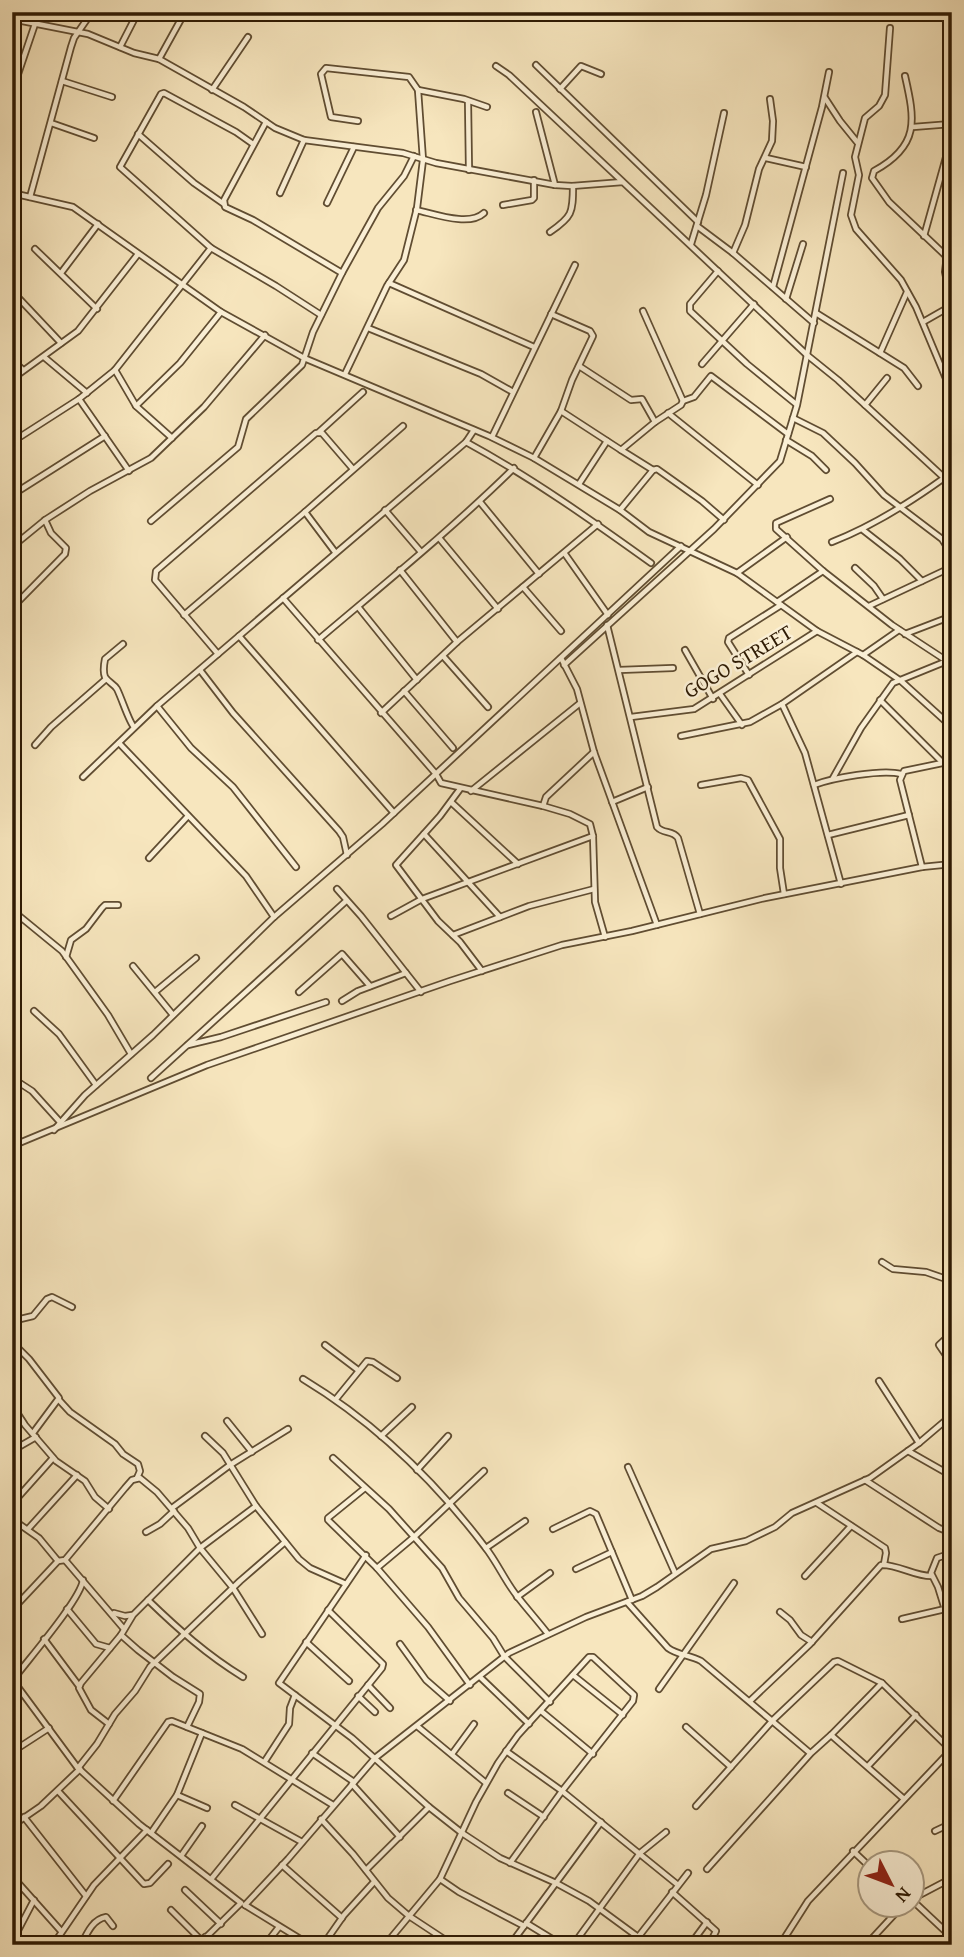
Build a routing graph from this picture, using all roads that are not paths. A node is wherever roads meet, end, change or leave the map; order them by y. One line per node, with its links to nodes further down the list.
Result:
1 (44, 12): 6 (street)
2 (92, 12): 8 (street)
3 (138, 12): 10 (street)
4 (186, 12): 12 (street)
5 (12, 19): 6 (street)
6 (36, 24): 8 (street); 22 (street)
7 (890, 28): 38 (street)
8 (78, 32): 10 (street); 18 (street)
9 (248, 37): 20 (street)
10 (120, 47): 12 (street)
11 (948, 55): 33 (street)
12 (159, 59): 20 (street)
13 (536, 65): 19 (street)
14 (496, 66): 48 (street)
15 (829, 72): 24 (street)
16 (601, 74): 19 (street)
17 (905, 76): 34 (street)
18 (62, 80): 23 (street); 32 (street)
19 (560, 89): 61 (street)
20 (212, 90): 31 (street)
21 (418, 90): 26 (street); 30 (street); 43 (street)
22 (12, 92)
23 (112, 97)
24 (824, 97): 38 (street); 44 (street)
25 (769, 99): 42 (street)
26 (468, 100): 27 (street); 45 (street)
27 (487, 107)
28 (536, 112): 49 (street)
29 (724, 113): 61 (street)
30 (358, 121)
31 (266, 122): 37 (street); 39 (street)
32 (51, 123): 36 (street); 53 (street)
33 (951, 124): 34 (street); 63 (street)
34 (913, 127): 63 (street)
35 (138, 134): 39 (street); 55 (street); 66 (street)
36 (94, 138)
37 (304, 140): 40 (street); 52 (street)
38 (858, 142): 79 (street)
39 (253, 144): 55 (street)
40 (354, 147): 41 (street); 54 (street)
41 (414, 156): 43 (street); 74 (street)
42 (766, 158): 44 (street); 68 (street)
43 (423, 160): 45 (street); 57 (street)
44 (806, 167): 77 (street)
45 (469, 170): 47 (street)
46 (843, 173): 86 (street)
47 (534, 180): 49 (street); 56 (street)
48 (623, 182): 50 (street); 64 (street)
49 (555, 185): 50 (street)
50 (573, 186): 62 (street)
51 (12, 193): 53 (street)
52 (280, 193)
53 (30, 197): 60 (street)
54 (327, 203)
55 (224, 204): 74 (street)
56 (503, 205)
57 (416, 210): 58 (street); 75 (street)
58 (484, 213)
59 (952, 215): 70 (street)
60 (98, 224): 69 (street); 73 (street)
61 (698, 224): 64 (street); 68 (street)
62 (550, 232)
63 (924, 236): 70 (street)
64 (691, 244): 72 (street)
65 (803, 244): 80 (street)
66 (211, 248): 76 (street); 88 (street)
67 (35, 249): 73 (street)
68 (733, 253): 77 (street)
69 (138, 254): 76 (street); 83 (street)
70 (946, 256): 82 (street)
71 (575, 265): 87 (street)
72 (718, 271): 81 (street); 93 (street)
73 (61, 273): 83 (street)
74 (342, 273): 88 (street)
75 (390, 283): 91 (street); 95 (street)
76 (180, 284): 85 (street); 104 (street)
77 (772, 287): 80 (street)
78 (12, 291): 94 (street)
79 (907, 291): 90 (street); 96 (street)
80 (786, 299): 89 (street)
81 (754, 304): 93 (street); 97 (street)
82 (952, 306): 90 (street)
83 (97, 309): 94 (street)
84 (643, 311): 115 (street)
85 (221, 312): 92 (street); 118 (street)
86 (816, 313): 89 (street); 96 (street)
87 (550, 314): 95 (street); 102 (street)
88 (321, 315): 99 (street)
89 (814, 323): 97 (street)
90 (923, 323): 108 (street)
91 (368, 328): 105 (street); 110 (street)
92 (265, 335): 99 (street); 129 (street)
93 (722, 340): 101 (street); 116 (street)
94 (61, 343): 98 (street)
95 (534, 347): 110 (street)
96 (880, 353): 109 (street)
97 (807, 355): 116 (street); 117 (street)
98 (44, 356): 103 (street); 111 (street)
99 (304, 358): 105 (street); 153 (street)
100 (12, 360): 103 (street)
101 (702, 364)
102 (579, 366): 119 (street); 122 (street)
103 (23, 370): 107 (street)
104 (115, 370): 111 (street); 118 (street)
105 (345, 374): 124 (street)
106 (887, 378): 117 (street)
107 (12, 379)
108 (950, 384): 113 (street)
109 (918, 386)
110 (513, 391): 127 (street)
111 (87, 393): 114 (street)
112 (363, 393): 125 (street)
113 (952, 393)
114 (79, 399): 126 (street); 131 (street)
115 (683, 401): 120 (street); 128 (street)
116 (797, 405): 121 (street)
117 (865, 405): 140 (street)
118 (136, 406): 129 (street)
119 (561, 411): 130 (street); 134 (street)
120 (668, 413): 122 (street); 142 (street)
121 (793, 418): 128 (street); 147 (street)
122 (655, 422): 133 (street)
123 (403, 426): 135 (street)
124 (474, 430): 127 (street); 132 (street)
125 (319, 432): 135 (street); 182 (street)
126 (105, 436): 139 (street); 144 (street)
127 (492, 437): 134 (street)
128 (787, 437): 138 (street); 142 (street)
129 (173, 438): 139 (street)
130 (607, 441): 133 (street); 141 (street)
131 (12, 442)
132 (466, 442): 136 (street); 148 (street)
133 (621, 450): 137 (street)
134 (534, 458): 141 (street)
135 (353, 468): 150 (street)
136 (514, 468): 146 (street); 154 (street)
137 (653, 470): 149 (street); 152 (street)
138 (826, 470)
139 (129, 471): 151 (street)
140 (944, 478): 143 (street); 147 (street)
141 (579, 485): 149 (street)
142 (758, 485): 152 (street)
143 (952, 485)
144 (12, 495)
145 (830, 499): 156 (street)
146 (480, 502): 157 (street); 172 (street)
147 (900, 509): 155 (street); 165 (street)
148 (386, 510): 162 (street); 163 (street)
149 (620, 510): 159 (street)
150 (304, 512): 162 (street); 182 (street)
151 (45, 520): 160 (street); 179 (street)
152 (724, 520): 161 (street)
153 (151, 521)
154 (598, 524): 164 (street); 166 (street)
155 (863, 530): 158 (street); 173 (street)
156 (787, 537): 170 (street); 171 (street)
157 (440, 538): 163 (street); 181 (street)
158 (832, 542)
159 (681, 546): 161 (street); 184 (street)
160 (12, 547)
161 (691, 550): 171 (street); 185 (street)
162 (335, 552): 175 (street)
163 (421, 552): 169 (street)
164 (565, 554): 172 (street); 184 (street)
165 (952, 555)
166 (651, 563)
167 (952, 567): 173 (street)
168 (855, 568): 176 (street)
169 (400, 570): 180 (street); 192 (street)
170 (823, 571): 177 (street); 178 (street)
171 (737, 573): 177 (street)
172 (539, 574): 174 (street)
173 (922, 581): 176 (street)
174 (523, 587): 181 (street); 187 (street)
175 (283, 598): 190 (street); 191 (street)
176 (883, 599): 178 (street)
177 (779, 603): 188 (street); 205 (street)
178 (869, 606): 186 (street)
179 (12, 608)
180 (359, 608): 191 (street); 207 (street)
181 (498, 609): 192 (street)
182 (184, 615): 195 (street)
183 (952, 615): 189 (street)
184 (607, 616): 185 (street); 198 (street)
185 (609, 623): 200 (street); 203 (street)
186 (899, 630): 189 (street); 196 (street)
187 (561, 631)
188 (817, 631): 196 (street); 205 (street, GOGO STREET)
189 (905, 635): 199 (street)
190 (239, 636): 195 (street); 241 (street)
191 (318, 640): 217 (street)
192 (457, 642): 197 (street)
193 (123, 644): 206 (street)
194 (685, 650): 211 (street)
195 (218, 654): 202 (street)
196 (860, 654): 208 (street); 214 (street)
197 (443, 656): 207 (street); 216 (street)
198 (561, 658): 200 (street); 229 (street)
199 (949, 660): 204 (street); 208 (street)
200 (564, 665): 213 (street)
201 (673, 668): 203 (street)
202 (200, 670): 215 (street); 247 (street)
203 (619, 670): 218 (street)
204 (952, 671)
205 (749, 675): 210 (street, GOGO STREET)
206 (106, 679): 220 (street); 224 (street)
207 (416, 680): 209 (street)
208 (898, 680): 212 (street); 221 (street)
209 (404, 691): 217 (street); 225 (street)
210 (720, 694): 211 (street, GOGO STREET); 219 (street)
211 (713, 699): 218 (street, GOGO STREET)
212 (880, 700): 228 (street); 232 (street)
213 (579, 704): 226 (street); 237 (street)
214 (782, 704): 219 (street); 234 (street)
215 (157, 706): 220 (street); 251 (street)
216 (488, 707)
217 (381, 713): 229 (street)
218 (631, 717): 235 (street)
219 (742, 724): 222 (street)
220 (134, 727): 223 (street)
221 (952, 727)
222 (681, 736)
223 (119, 743): 231 (street); 243 (street)
224 (35, 745)
225 (453, 748)
226 (594, 752): 239 (street); 240 (street)
227 (952, 761): 228 (street)
228 (943, 762): 230 (street)
229 (436, 774): 236 (street); 241 (street)
230 (901, 774): 232 (street); 242 (street)
231 (83, 777)
232 (833, 778): 234 (street)
233 (701, 785): 257 (street)
234 (814, 785): 246 (street)
235 (648, 788): 239 (street); 262 (street)
236 (460, 789): 237 (street); 238 (street)
237 (471, 791): 240 (street)
238 (451, 802): 244 (street); 249 (street)
239 (612, 802): 266 (street)
240 (543, 806): 245 (street)
241 (394, 813): 247 (street)
242 (909, 815): 246 (street); 252 (street)
243 (188, 816): 248 (street); 264 (street)
244 (424, 834): 253 (street); 258 (street)
245 (593, 835): 249 (street); 256 (street)
246 (828, 835): 254 (street)
247 (347, 856): 264 (street)
248 (149, 858)
249 (518, 864): 253 (street)
250 (952, 864): 252 (street)
251 (296, 867)
252 (922, 867): 254 (street)
253 (468, 883): 258 (street); 265 (street)
254 (841, 884): 257 (street)
255 (337, 889): 259 (street)
256 (594, 889): 265 (street); 268 (street)
257 (784, 894): 262 (street)
258 (422, 899): 263 (street); 267 (street)
259 (346, 901): 273 (street); 282 (street)
260 (118, 905): 269 (street)
261 (12, 914): 269 (street)
262 (700, 914): 266 (street)
263 (391, 916)
264 (274, 917): 281 (street)
265 (500, 917): 267 (street)
266 (657, 925): 268 (street)
267 (453, 935): 272 (street)
268 (605, 937): 272 (street)
269 (66, 957): 283 (street)
270 (196, 958): 275 (street)
271 (133, 966): 275 (street)
272 (482, 971): 277 (street)
273 (406, 973): 274 (street); 277 (street)
274 (370, 986): 276 (street); 278 (street)
275 (155, 992): 281 (street)
276 (299, 992)
277 (421, 992): 288 (street)
278 (342, 1001)
279 (326, 1002): 282 (street)
280 (34, 1011): 286 (street)
281 (173, 1015): 283 (street)
282 (187, 1045): 285 (street)
283 (131, 1054): 286 (street)
284 (12, 1077): 287 (street)
285 (151, 1078)
286 (96, 1085): 287 (street)
287 (60, 1122): 288 (street)
288 (53, 1131): 289 (street)
289 (12, 1146)
290 (882, 1262): 291 (street)
291 (952, 1281)
292 (72, 1307): 293 (street)
293 (12, 1321)
294 (952, 1333): 297 (street)
295 (12, 1342): 304 (street)
296 (325, 1345): 298 (street)
297 (952, 1364)
298 (358, 1370): 299 (street); 303 (street)
299 (397, 1378)
300 (303, 1379): 303 (street)
301 (879, 1381): 315 (street)
302 (952, 1383): 315 (street)
303 (336, 1399): 313 (street)
304 (59, 1400): 311 (street); 327 (street)
305 (12, 1405): 307 (street)
306 (412, 1406): 313 (street)
307 (22, 1421): 309 (street); 311 (street)
308 (226, 1421): 317 (street)
309 (12, 1426)
310 (288, 1429): 317 (street)
311 (35, 1435): 318 (street); 319 (street)
312 (205, 1436): 321 (street)
313 (381, 1436): 323 (street)
314 (448, 1436): 323 (street)
315 (919, 1443): 316 (street)
316 (908, 1451): 326 (street); 328 (street)
317 (251, 1452): 321 (street)
318 (12, 1456)
319 (53, 1458): 325 (street); 331 (street)
320 (332, 1458): 329 (street)
321 (230, 1465): 333 (street); 335 (street)
322 (628, 1467): 356 (street)
323 (417, 1470): 332 (street)
324 (484, 1471): 332 (street)
325 (77, 1475): 334 (street); 339 (street)
326 (952, 1476)
327 (136, 1478): 334 (street); 335 (street)
328 (865, 1480): 330 (street); 342 (street)
329 (365, 1488): 343 (street); 348 (street)
330 (816, 1503): 338 (street); 356 (street)
331 (12, 1504)
332 (449, 1505): 343 (street); 346 (street)
333 (256, 1506): 344 (street); 345 (street)
334 (109, 1509): 350 (street)
335 (173, 1509): 341 (street); 345 (street)
336 (12, 1519): 339 (street)
337 (525, 1521): 346 (street)
338 (851, 1526): 352 (street); 357 (street)
339 (28, 1529): 351 (street)
340 (553, 1529): 347 (street)
341 (146, 1532)
342 (952, 1533)
343 (414, 1537): 353 (street); 389 (street)
344 (285, 1542): 361 (street); 364 (street)
345 (200, 1548): 364 (street); 367 (street)
346 (486, 1548): 365 (street)
347 (612, 1552): 354 (street); 368 (street)
348 (366, 1555): 353 (street); 361 (street)
349 (952, 1558): 358 (street)
350 (65, 1560): 351 (street); 359 (street)
351 (58, 1561): 369 (street)
352 (884, 1564): 358 (street); 385 (street)
353 (377, 1568): 398 (street)
354 (576, 1569)
355 (550, 1573): 365 (street)
356 (675, 1573): 368 (street)
357 (804, 1576)
358 (931, 1576): 371 (street)
359 (83, 1580): 362 (street); 363 (street)
360 (734, 1583): 388 (street)
361 (346, 1584): 373 (street)
362 (89, 1587): 363 (street); 374 (street)
363 (82, 1588): 370 (street)
364 (233, 1588): 380 (street); 381 (street)
365 (517, 1597): 382 (street)
366 (12, 1599): 369 (street)
367 (148, 1600): 376 (street); 380 (street)
368 (630, 1601): 382 (street); 388 (street)
369 (18, 1604): 372 (street)
370 (67, 1609): 383 (street); 387 (street)
371 (945, 1609): 377 (street); 379 (street)
372 (12, 1610)
373 (328, 1610): 384 (street); 397 (street)
374 (110, 1611): 376 (street); 378 (street)
375 (780, 1612): 385 (street)
376 (133, 1615): 378 (street)
377 (902, 1619)
378 (122, 1632): 387 (street); 390 (street)
379 (952, 1632)
380 (183, 1634): 390 (street); 393 (street)
381 (262, 1634)
382 (548, 1634): 389 (street)
383 (44, 1639): 394 (street); 399 (street)
384 (306, 1642): 395 (street); 401 (street)
385 (812, 1642): 404 (street)
386 (400, 1644): 403 (street)
387 (110, 1648): 399 (street)
388 (682, 1654): 400 (street); 404 (street)
389 (504, 1656): 392 (street); 405 (street)
390 (155, 1662): 412 (street); 417 (street)
391 (573, 1675): 405 (street); 409 (street); 409 (street)
392 (480, 1677): 398 (street); 414 (street)
393 (243, 1678)
394 (13, 1680): 419 (street)
395 (349, 1681)
396 (882, 1684): 410 (street); 411 (street); 421 (street)
397 (368, 1685): 402 (street); 406 (street)
398 (470, 1685): 403 (street)
399 (79, 1686): 412 (street)
400 (659, 1689)
401 (295, 1695): 415 (street); 430 (street)
402 (358, 1696): 407 (street); 415 (street)
403 (450, 1701): 416 (street)
404 (750, 1701): 411 (street)
405 (550, 1702): 408 (street)
406 (390, 1708)
407 (375, 1712)
408 (541, 1712): 414 (street); 428 (street)
409 (624, 1715): 428 (street)
410 (916, 1715): 422 (street); 431 (street)
411 (773, 1720): 426 (street); 432 (street)
412 (109, 1724): 433 (street)
413 (474, 1724): 427 (street)
414 (529, 1724): 423 (street)
415 (334, 1725): 425 (street); 429 (street)
416 (417, 1726): 427 (street); 429 (street)
417 (187, 1727): 420 (street); 442 (street)
418 (686, 1727): 432 (street)
419 (49, 1728): 424 (street); 433 (street)
420 (202, 1733): 430 (street); 440 (street)
421 (831, 1735): 426 (street); 431 (street)
422 (952, 1749): 441 (street)
423 (506, 1751): 436 (street); 438 (street)
424 (12, 1752)
425 (312, 1753): 434 (street); 435 (street)
426 (811, 1753): 470 (street)
427 (452, 1754): 436 (street)
428 (593, 1754): 438 (street)
429 (375, 1758): 435 (street); 446 (street)
430 (265, 1761): 434 (street)
431 (868, 1766): 441 (street)
432 (731, 1767): 445 (street)
433 (79, 1769): 437 (street); 442 (street)
434 (291, 1778): 444 (street); 450 (street)
435 (353, 1783): 444 (street); 460 (street)
436 (486, 1783): 459 (street)
437 (58, 1791): 448 (street); 465 (street)
438 (562, 1791): 449 (street); 452 (street)
439 (508, 1793): 449 (street)
440 (177, 1795): 447 (street); 456 (street)
441 (904, 1799): 462 (street)
442 (113, 1801): 456 (street)
443 (235, 1805): 450 (street)
444 (333, 1805): 451 (street)
445 (696, 1806)
446 (429, 1807): 459 (street); 460 (street)
447 (207, 1808)
448 (24, 1817): 454 (street); 483 (street)
449 (544, 1817): 467 (street)
450 (260, 1818): 461 (street); 474 (street)
451 (321, 1819): 461 (street); 471 (street)
452 (601, 1822): 463 (street); 478 (street)
453 (952, 1823): 457 (street)
454 (12, 1826)
455 (202, 1826): 466 (street)
456 (149, 1831): 465 (street); 466 (street)
457 (935, 1831)
458 (666, 1832): 463 (street)
459 (462, 1833): 467 (street); 476 (street)
460 (400, 1837): 471 (street)
461 (302, 1842): 469 (street)
462 (853, 1851): 464 (street); 518 (street)
463 (640, 1853): 479 (street); 486 (street)
464 (856, 1854)
465 (118, 1858): 468 (street); 483 (street)
466 (186, 1859): 474 (street)
467 (510, 1863): 478 (street)
468 (168, 1864)
469 (282, 1865): 485 (street); 490 (street)
470 (707, 1869)
471 (366, 1870): 477 (street)
472 (688, 1873): 479 (street)
473 (12, 1876): 484 (street)
474 (212, 1878): 485 (street)
475 (952, 1878): 482 (street)
476 (440, 1879): 489 (street); 494 (street)
477 (374, 1882): 489 (street); 490 (street)
478 (556, 1883): 486 (street); 494 (street)
479 (678, 1885): 481 (street)
480 (185, 1890): 493 (street)
481 (673, 1892): 492 (street); 499 (street)
482 (926, 1892)
483 (86, 1896): 497 (street)
484 (34, 1900): 497 (street); 502 (street)
485 (243, 1904): 493 (street); 496 (street)
486 (598, 1908): 499 (street); 513 (street)
487 (172, 1910): 501 (street)
488 (926, 1912): 498 (street)
489 (409, 1916): 509 (street); 510 (street)
490 (342, 1918): 508 (street)
491 (892, 1918): 519 (street)
492 (707, 1922): 516 (street); 517 (street)
493 (221, 1924): 501 (street)
494 (525, 1925): 511 (street); 512 (street)
495 (113, 1926): 504 (street)
496 (279, 1927): 506 (street); 507 (street)
497 (61, 1931): 503 (street)
498 (950, 1932): 500 (street)
499 (637, 1938): 514 (street); 515 (street)
500 (952, 1940): 520 (street)
501 (202, 1941): 505 (street)
502 (12, 1942)
503 (53, 1945)
504 (81, 1945)
505 (215, 1945)
506 (265, 1945)
507 (310, 1945)
508 (323, 1945)
509 (385, 1945)
510 (453, 1945)
511 (510, 1945)
512 (562, 1945)
513 (573, 1945)
514 (632, 1945)
515 (649, 1945)
516 (690, 1945)
517 (709, 1945)
518 (780, 1945)
519 (866, 1945)
520 (946, 1945)

